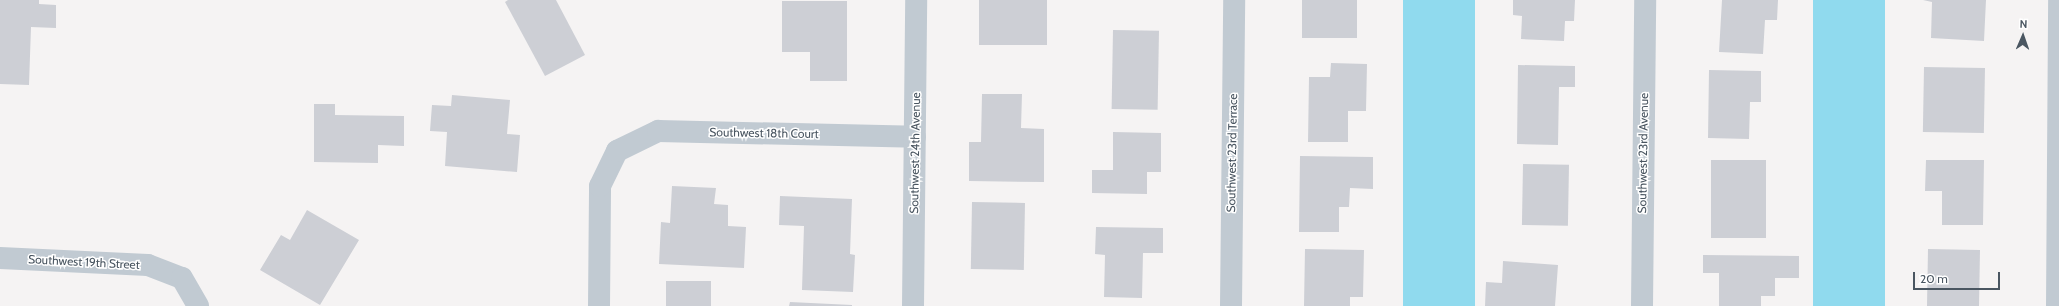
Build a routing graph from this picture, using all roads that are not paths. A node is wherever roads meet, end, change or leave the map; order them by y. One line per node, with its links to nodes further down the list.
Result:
1 (916, 0): 5 (street, Southwest 24th Avenue)
2 (1234, 0): 10 (street, Southwest 23rd Terrace)
3 (1645, 0): 11 (street, Southwest 23rd Avenue)
4 (2059, 0): 12 (street)
5 (915, 137): 8 (street, Southwest 18th Court); 9 (street, Southwest 24th Avenue)
6 (0, 258): 7 (street, Southwest 19th Street)
7 (198, 306)
8 (600, 306)
9 (913, 306)
10 (1231, 306)
11 (1642, 306)
12 (2057, 306)

